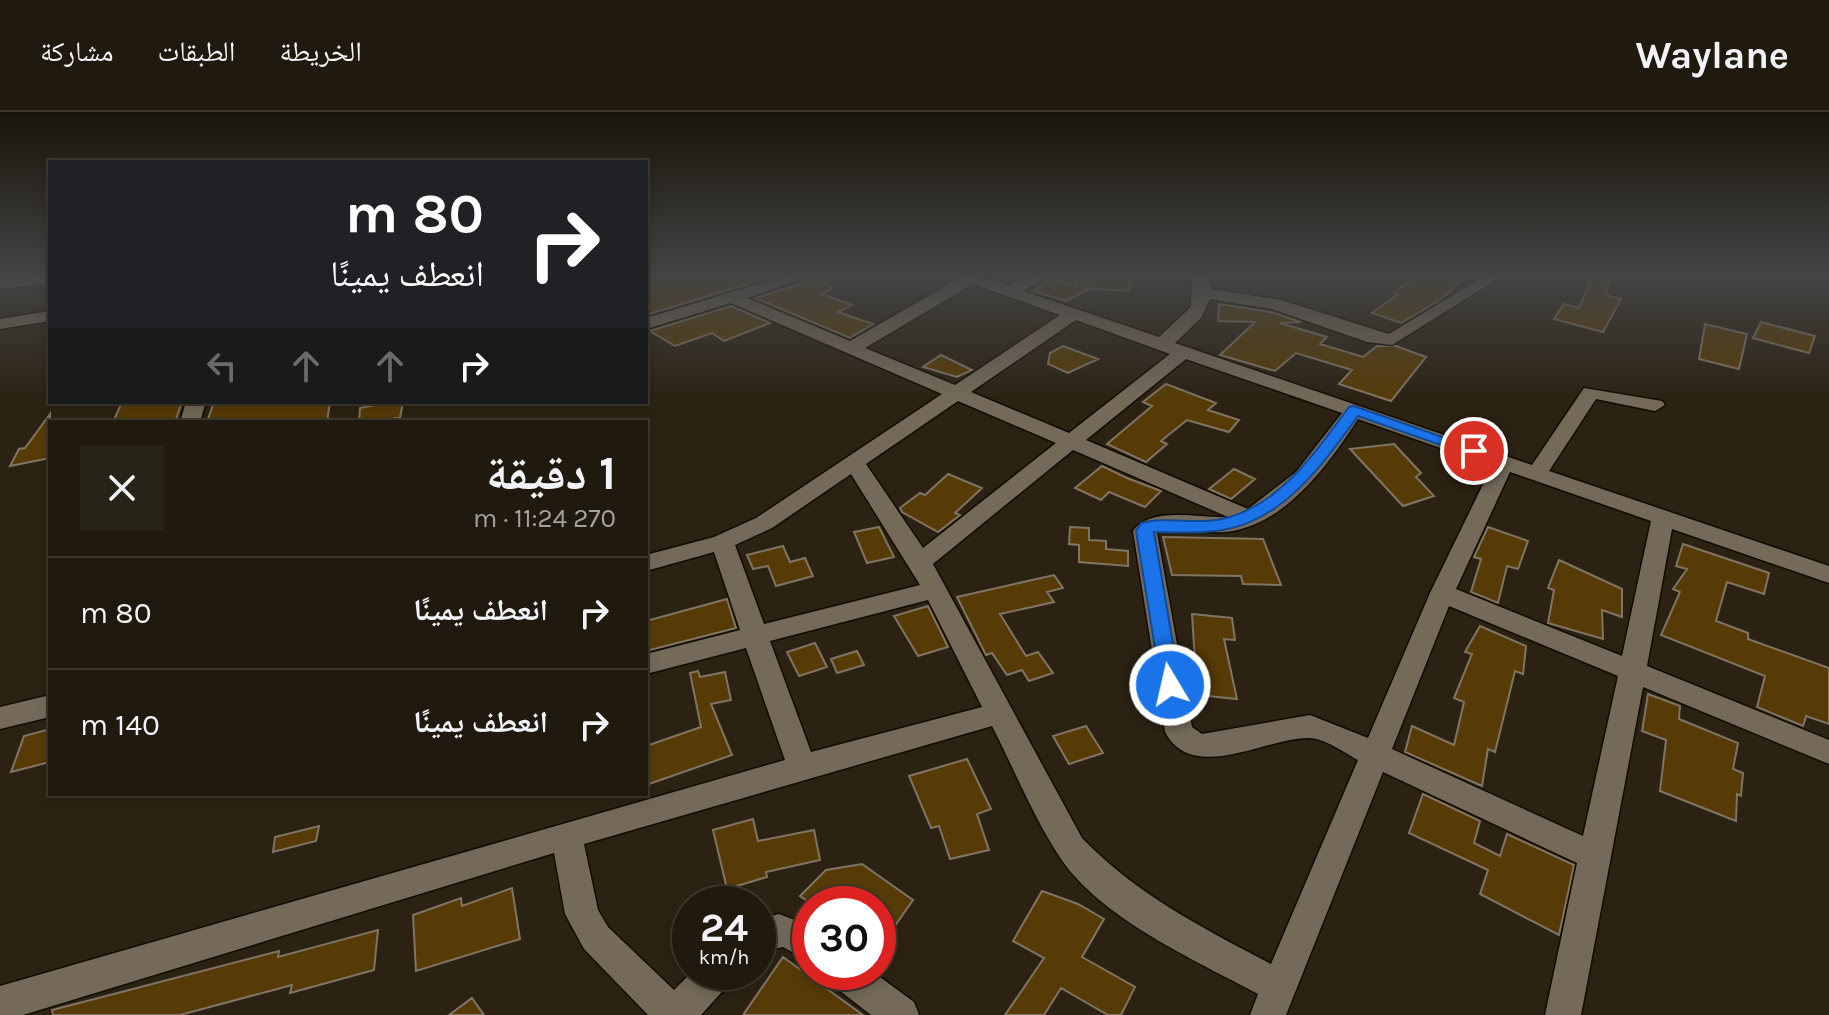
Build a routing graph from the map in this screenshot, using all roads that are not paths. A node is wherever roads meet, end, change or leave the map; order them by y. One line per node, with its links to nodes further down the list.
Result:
1 (43, 317): 11 (street)
2 (668, 317): 10 (street)
3 (777, 317): 13 (street)
4 (901, 317): 13 (street)
5 (1069, 317): 15 (street)
6 (1087, 317): 12 (street)
7 (1194, 317): 12 (street)
8 (1310, 317): 9 (street)
9 (1429, 317)
10 (648, 323)
11 (0, 324)
12 (1162, 344): 14 (street)
13 (850, 349): 15 (street)
14 (1185, 351): 17 (street); 18 (street)
15 (959, 392): 18 (street); 20 (street)
16 (1655, 405): 21 (street)
17 (1354, 410): 19 (street); 22 (street)
18 (1071, 441): 22 (street); 26 (street)
19 (1504, 462): 21 (street); 29 (street)
20 (855, 464): 24 (street); 26 (street)
21 (1537, 473): 23 (street)
22 (1248, 517): 37 (street)
23 (1663, 518): 27 (street); 32 (street)
24 (722, 542): 25 (street); 30 (street)
25 (648, 562)
26 (920, 562): 28 (street)
27 (1829, 575)
28 (934, 590): 30 (street); 34 (street)
29 (1442, 593): 32 (street); 37 (street)
30 (756, 636): 31 (street); 38 (street)
31 (648, 663)
32 (1630, 671): 36 (street); 40 (street)
33 (48, 706): 35 (street)
34 (1000, 713): 38 (street); 44 (street)
35 (0, 718)
36 (1829, 752)
37 (1375, 756): 40 (street); 44 (street)
38 (802, 767): 39 (street)
39 (567, 838): 43 (street); 45 (street)
40 (1594, 856): 47 (street)
41 (699, 990): 45 (street)
42 (868, 990): 46 (street)
43 (0, 1004)
44 (1276, 1006)
45 (675, 1015)
46 (901, 1015)
47 (1563, 1015)

